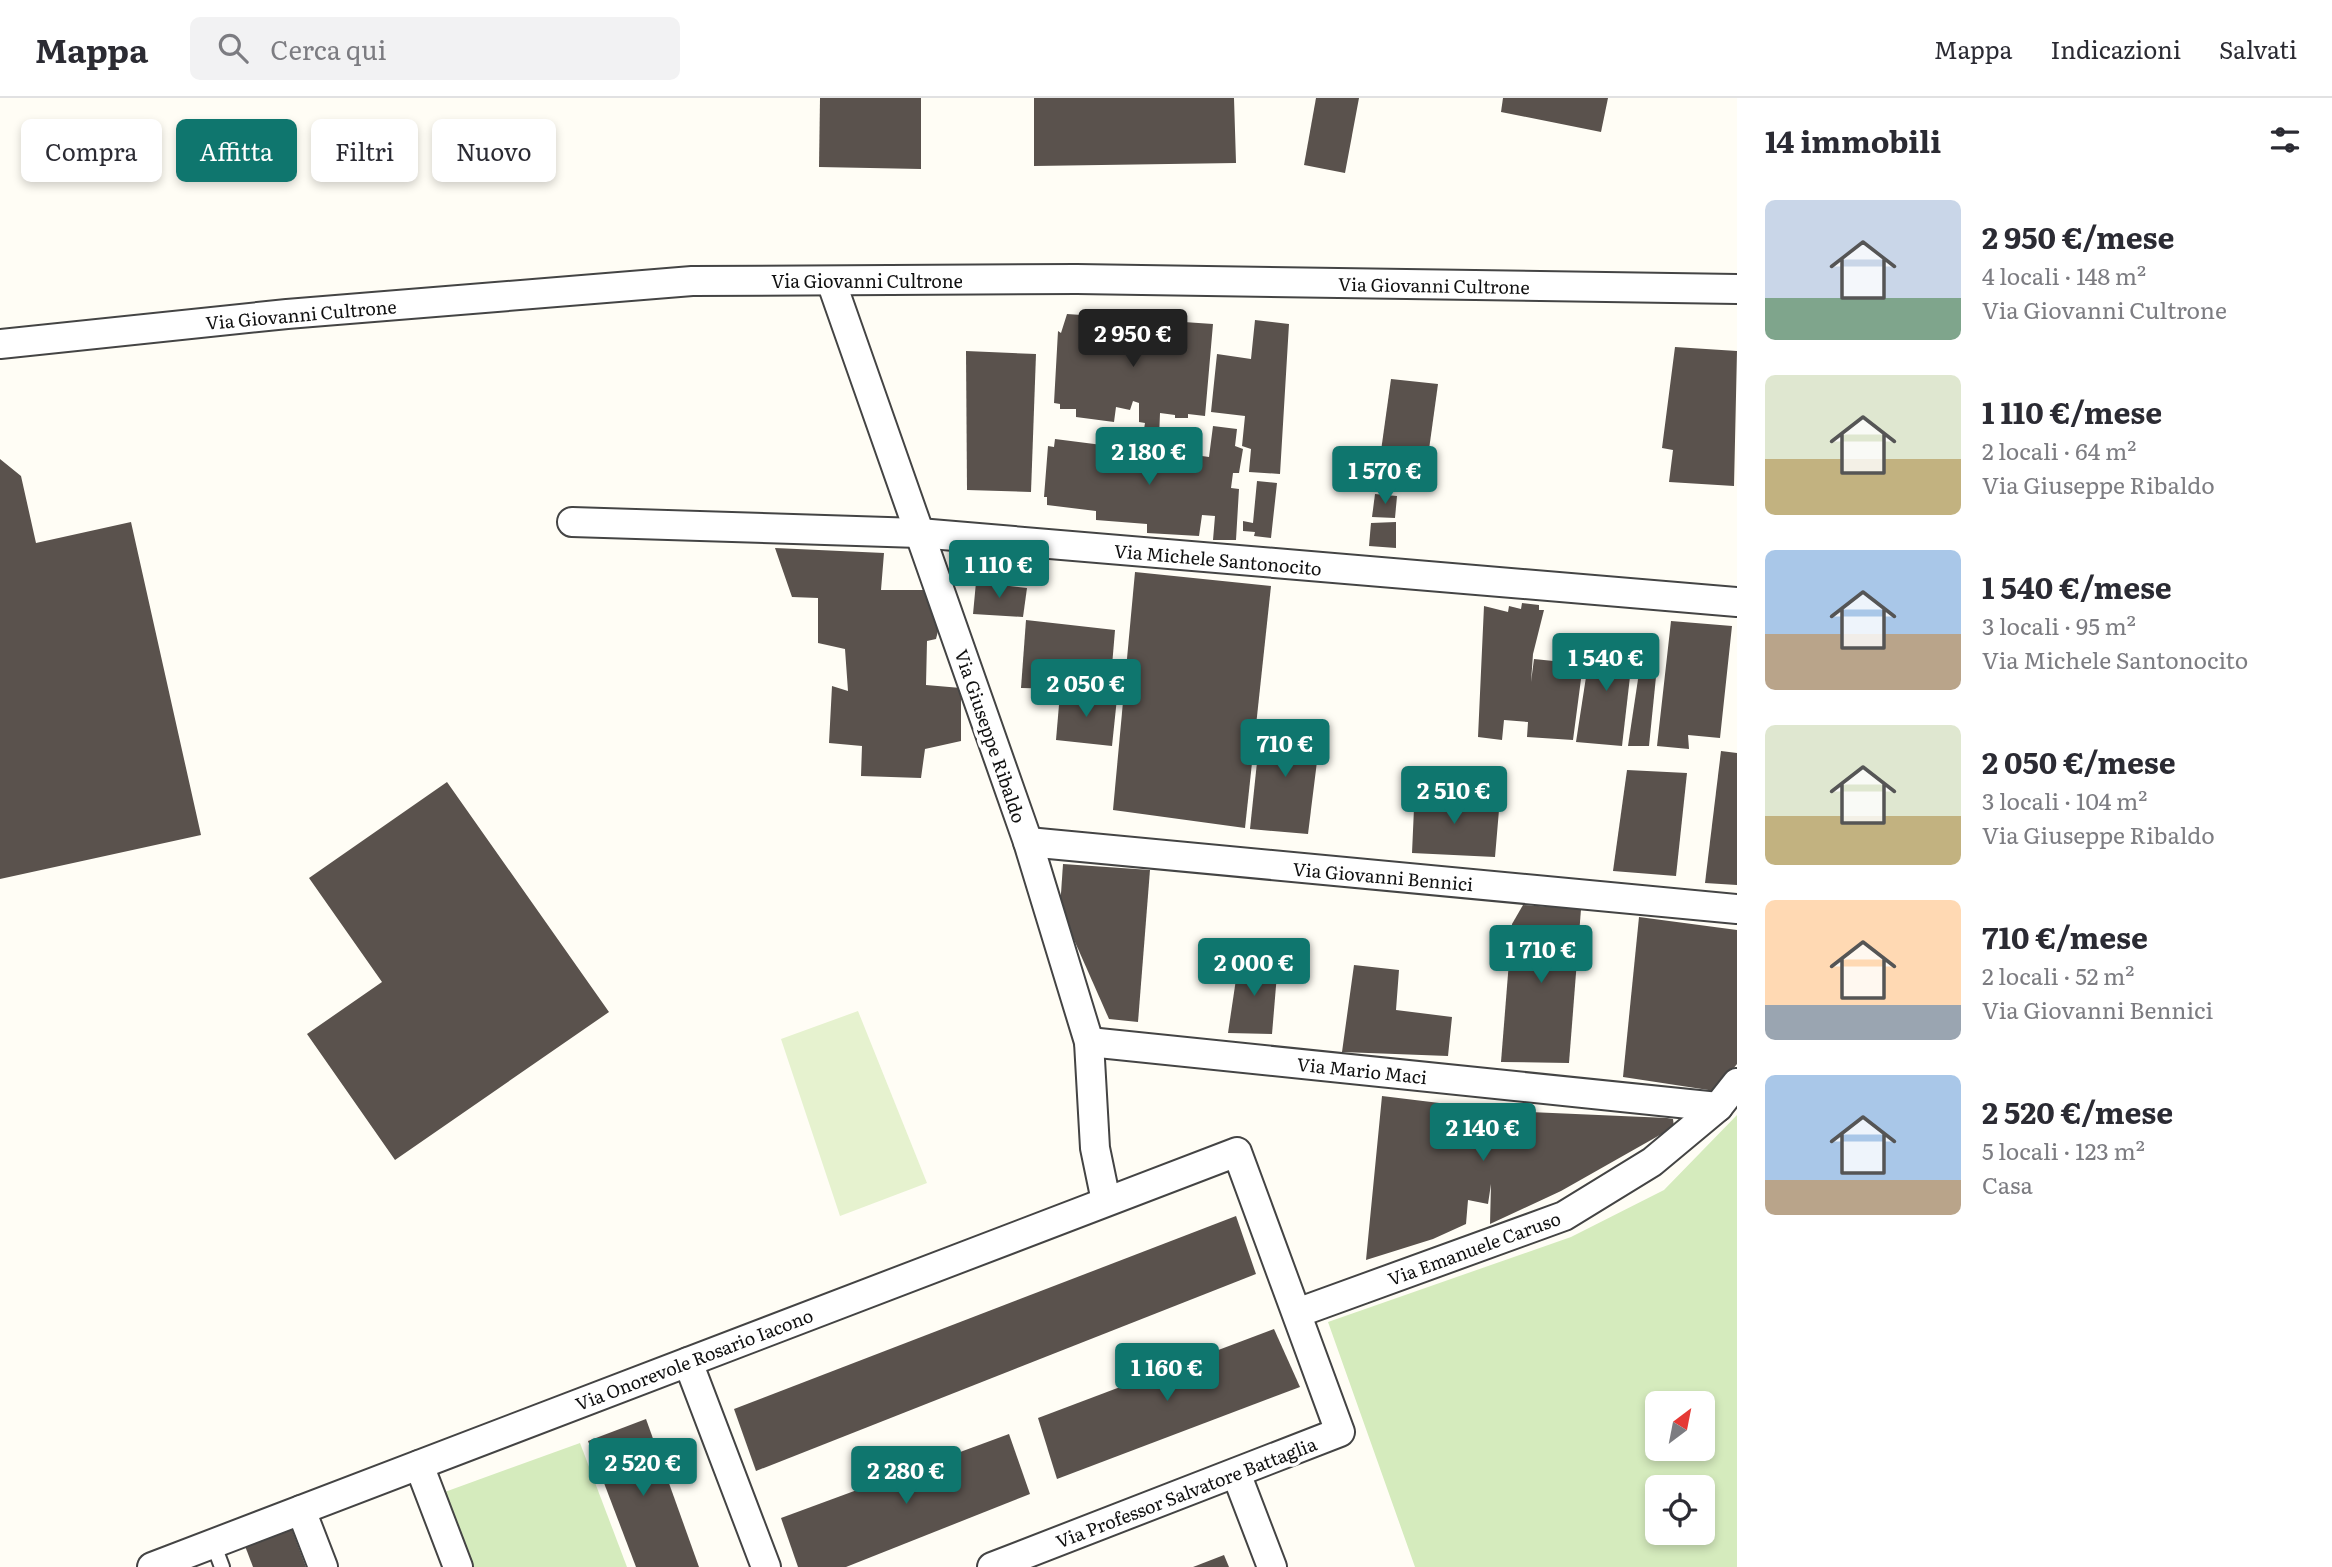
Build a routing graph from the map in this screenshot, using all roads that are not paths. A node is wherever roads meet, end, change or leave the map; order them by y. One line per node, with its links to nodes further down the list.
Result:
1 (831, 281): 2 (street, Via Giovanni Cultrone); 3 (street, Via Giovanni Cultrone); 5 (street, Via Giuseppe Ribaldo)
2 (1737, 289)
3 (0, 344)
4 (572, 522): 5 (street, Via Michele Santonocito)
5 (919, 533): 6 (street, Via Michele Santonocito); 7 (street, Via Giuseppe Ribaldo)
6 (1737, 602)
7 (1028, 842): 8 (street, Via Giovanni Bennici); 9 (street, Via Giuseppe Ribaldo)
8 (1737, 909)
9 (1089, 1042): 11 (street, Via Mario Maci); 12 (street, Via Giuseppe Ribaldo)
10 (1737, 1083): 11 (street, Via Emanuele Caruso)
11 (1717, 1107): 13 (street, Via Emanuele Caruso)
12 (1106, 1202): 13 (street, Via Onorevole Rosario Iacono); 14 (street, Via Onorevole Rosario Iacono)
13 (1297, 1313): 16 (street, Via Professor Salvatore Battaglia)
14 (688, 1362): 15 (street, Via Onorevole Rosario Iacono); 22 (street)
15 (419, 1465): 17 (street, Via Onorevole Rosario Iacono); 21 (street)
16 (1236, 1473): 23 (street, Via Professor Salvatore Battaglia); 24 (street)
17 (301, 1510): 18 (street, Via Onorevole Rosario Iacono); 20 (street)
18 (218, 1555): 19 (street, Via Onorevole Rosario Iacono)
19 (152, 1567)
20 (323, 1567)
21 (458, 1567)
22 (766, 1567)
23 (992, 1567)
24 (1272, 1567)

